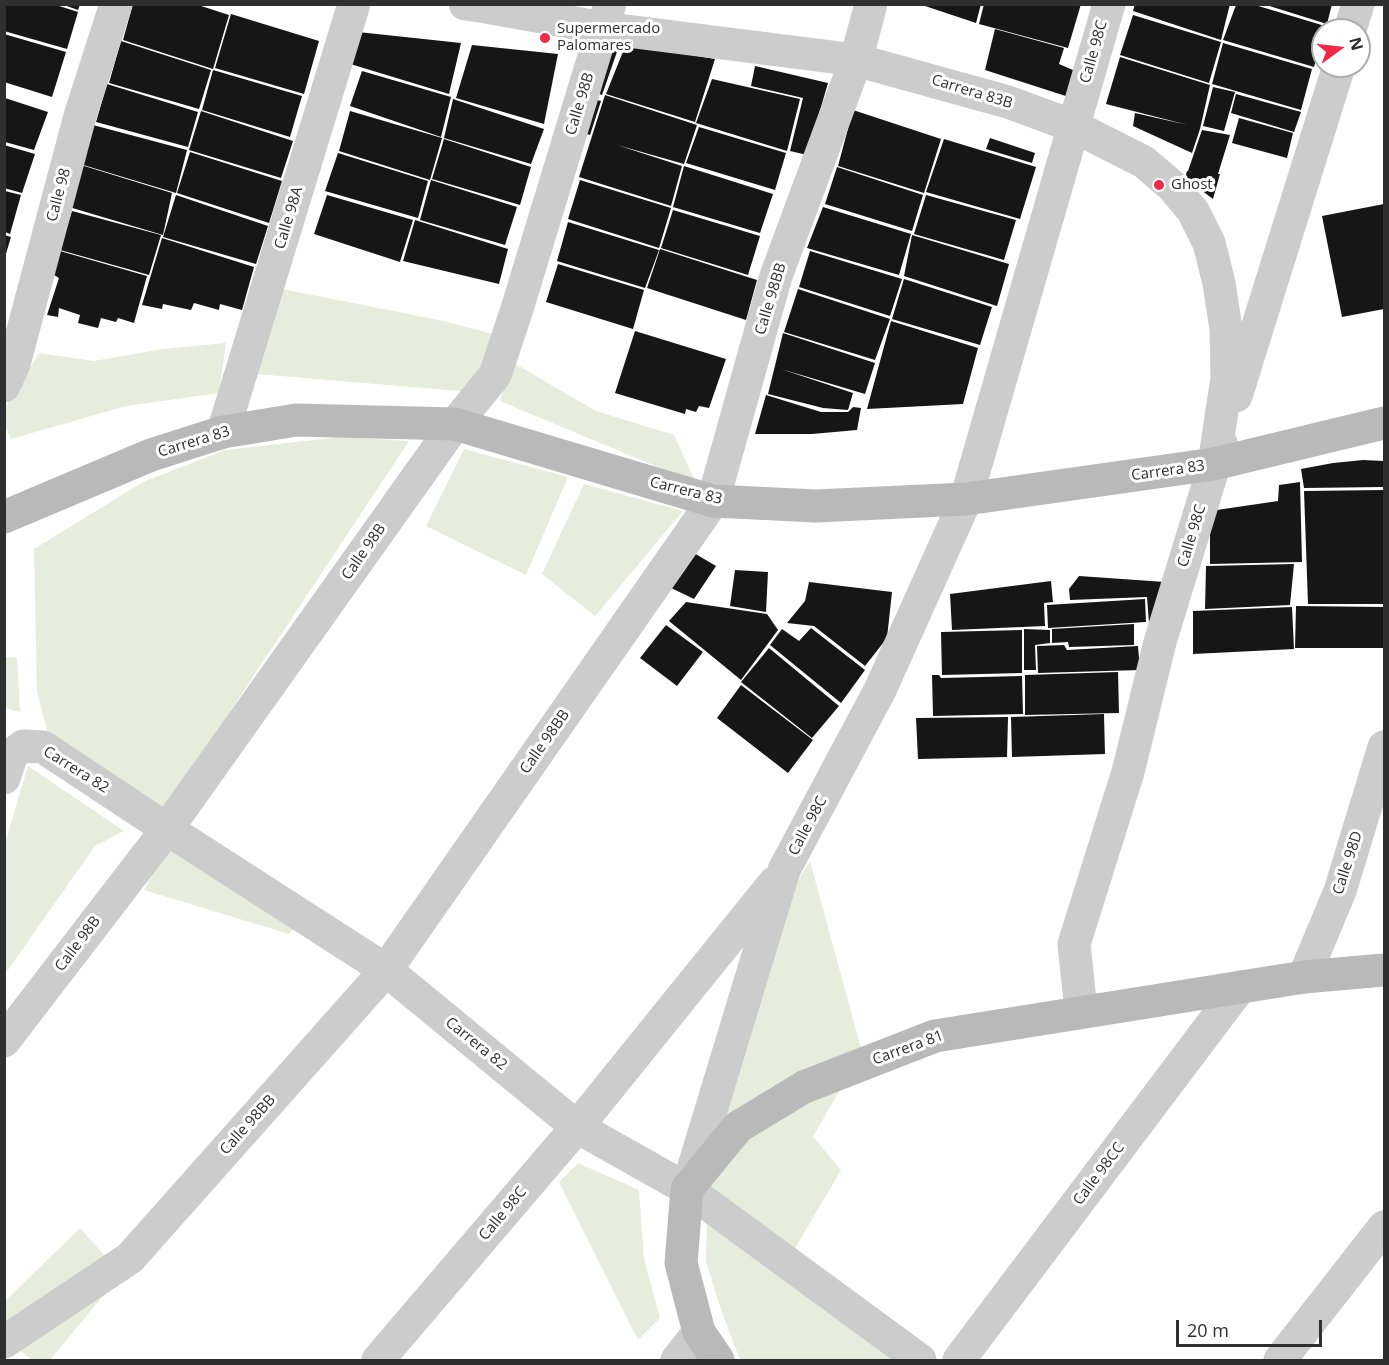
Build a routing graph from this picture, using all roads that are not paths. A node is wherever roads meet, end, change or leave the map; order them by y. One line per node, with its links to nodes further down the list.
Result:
1 (116, 4): 10 (street, Calle 98)
2 (354, 4): 13 (street, Calle 98A)
3 (465, 4): 6 (street, Carrera 83B)
4 (871, 4): 7 (street, Calle 98BB)
5 (1108, 4): 9 (street, Calle 98C)
6 (606, 16): 7 (street, Carrera 83B); 12 (street, Calle 98B)
7 (856, 60): 9 (street, Carrera 83B); 16 (street, Calle 98BB)
8 (1335, 78): 14 (street, Calle 98C)
9 (1073, 126): 14 (street, Carrera 83B); 15 (street, Calle 98C)
10 (4, 386)
11 (1384, 423): 14 (street, Carrera 83)
12 (455, 424): 13 (street, Carrera 83); 16 (street, Carrera 83); 20 (street, Calle 98B)
13 (223, 432): 17 (street, Carrera 83)
14 (1214, 465): 15 (street, Carrera 83); 26 (street, Calle 98C)
15 (966, 499): 16 (street, Carrera 83); 21 (street, Calle 98C)
16 (713, 501): 22 (street, Calle 98BB)
17 (4, 517)
18 (1384, 747): 24 (street, Calle 98D)
19 (4, 778): 20 (street, Carrera 82)
20 (166, 829): 22 (street, Carrera 82); 27 (street, Calle 98B)
21 (784, 870): 28 (street, Calle 98C); 29 (street, Calle 98C)
22 (386, 970): 28 (street, Carrera 82); 32 (street, Calle 98BB)
23 (1384, 970): 24 (street, Carrera 81)
24 (1304, 977): 25 (street, Carrera 81)
25 (1240, 987): 26 (street, Carrera 81); 37 (street, Calle 98CC)
26 (1082, 1011): 29 (street, Carrera 81)
27 (4, 1041)
28 (577, 1127): 29 (street, Carrera 82); 33 (street, Calle 98C)
29 (687, 1189): 31 (street); 36 (street, Carrera 82)
30 (1384, 1227): 38 (street)
31 (699, 1332): 34 (street); 35 (street)
32 (4, 1342)
33 (378, 1360)
34 (677, 1360)
35 (718, 1360)
36 (920, 1360)
37 (959, 1360)
38 (1280, 1360)

